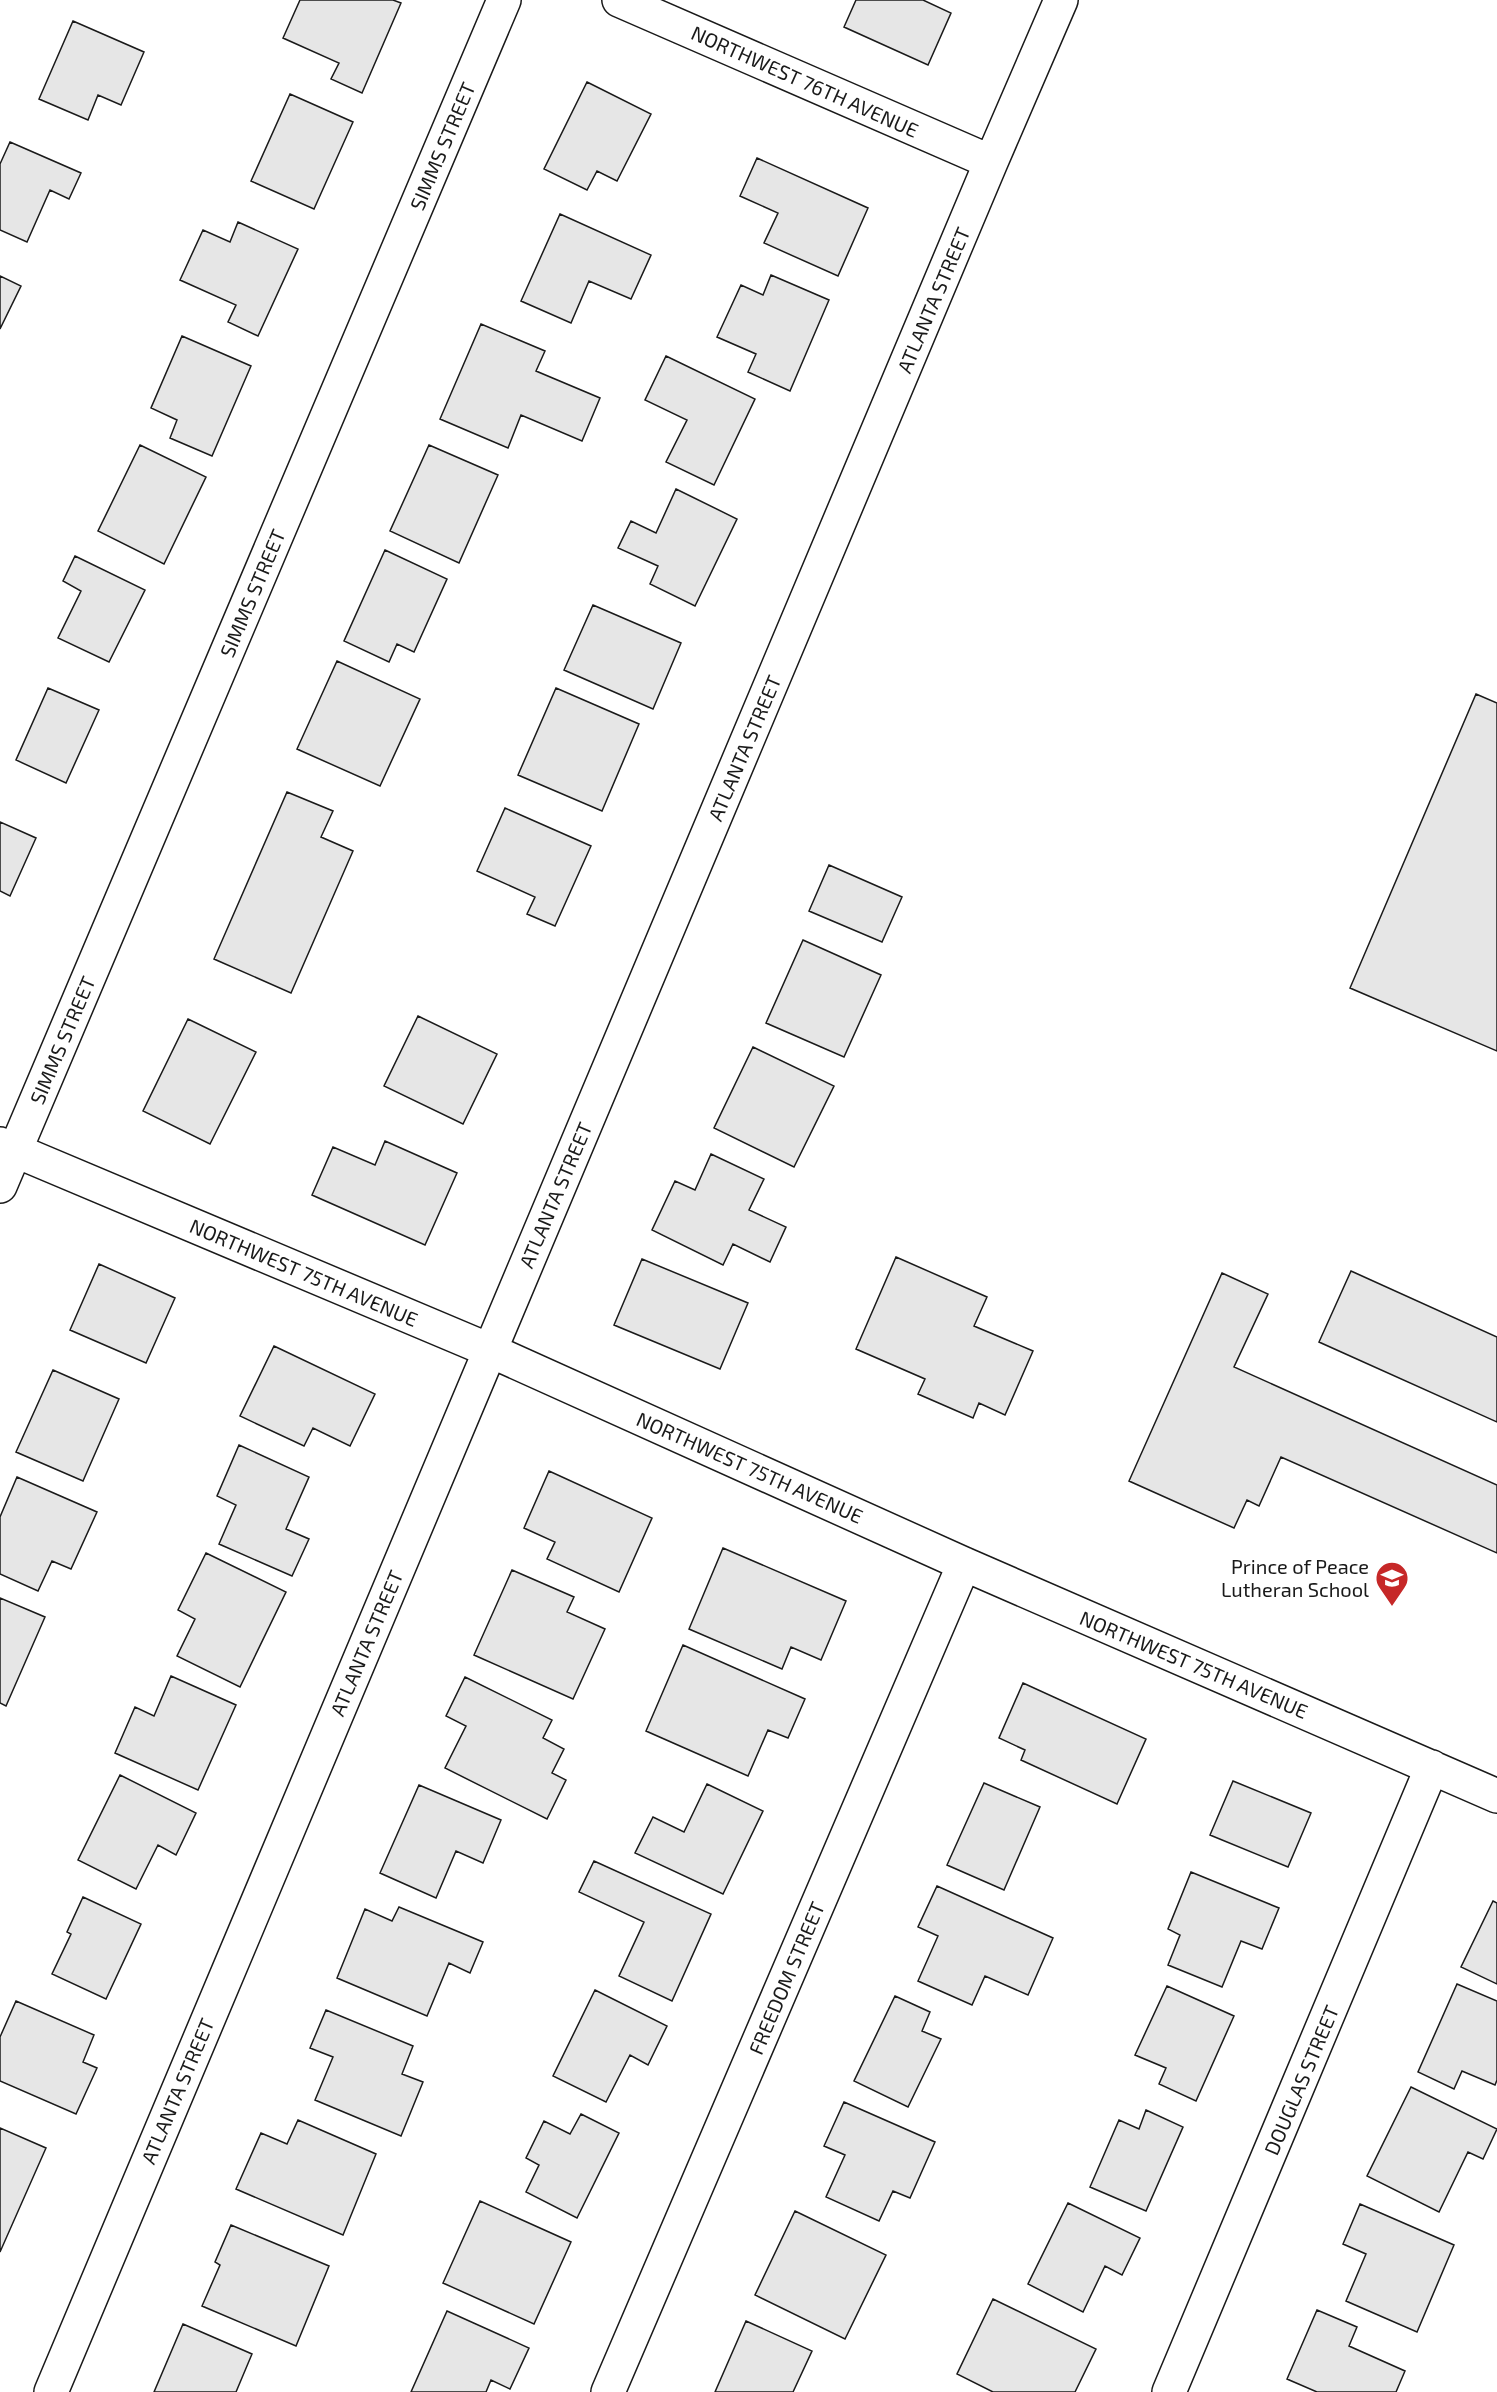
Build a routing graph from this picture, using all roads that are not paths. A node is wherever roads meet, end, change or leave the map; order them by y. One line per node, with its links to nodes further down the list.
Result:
1 (504, 0): 5 (street, SIMMS STREET)
2 (620, 0): 4 (street, NORTHWEST 76TH AVENUE)
3 (1061, 0): 4 (street, ATLANTA STREET)
4 (991, 162): 7 (street, ATLANTA STREET)
5 (8, 1147): 6 (street, SIMMS STREET); 7 (street, NORTHWEST 75TH AVENUE)
6 (0, 1186)
7 (489, 1350): 8 (street, NORTHWEST 75TH AVENUE); 11 (street, ATLANTA STREET)
8 (964, 1564): 9 (street, NORTHWEST 75TH AVENUE); 12 (street, FREEDOM STREET)
9 (1432, 1767): 10 (street, NORTHWEST 75TH AVENUE); 13 (street, DOUGLAS STREET)
10 (1497, 1796)
11 (51, 2392)
12 (608, 2392)
13 (1169, 2392)

